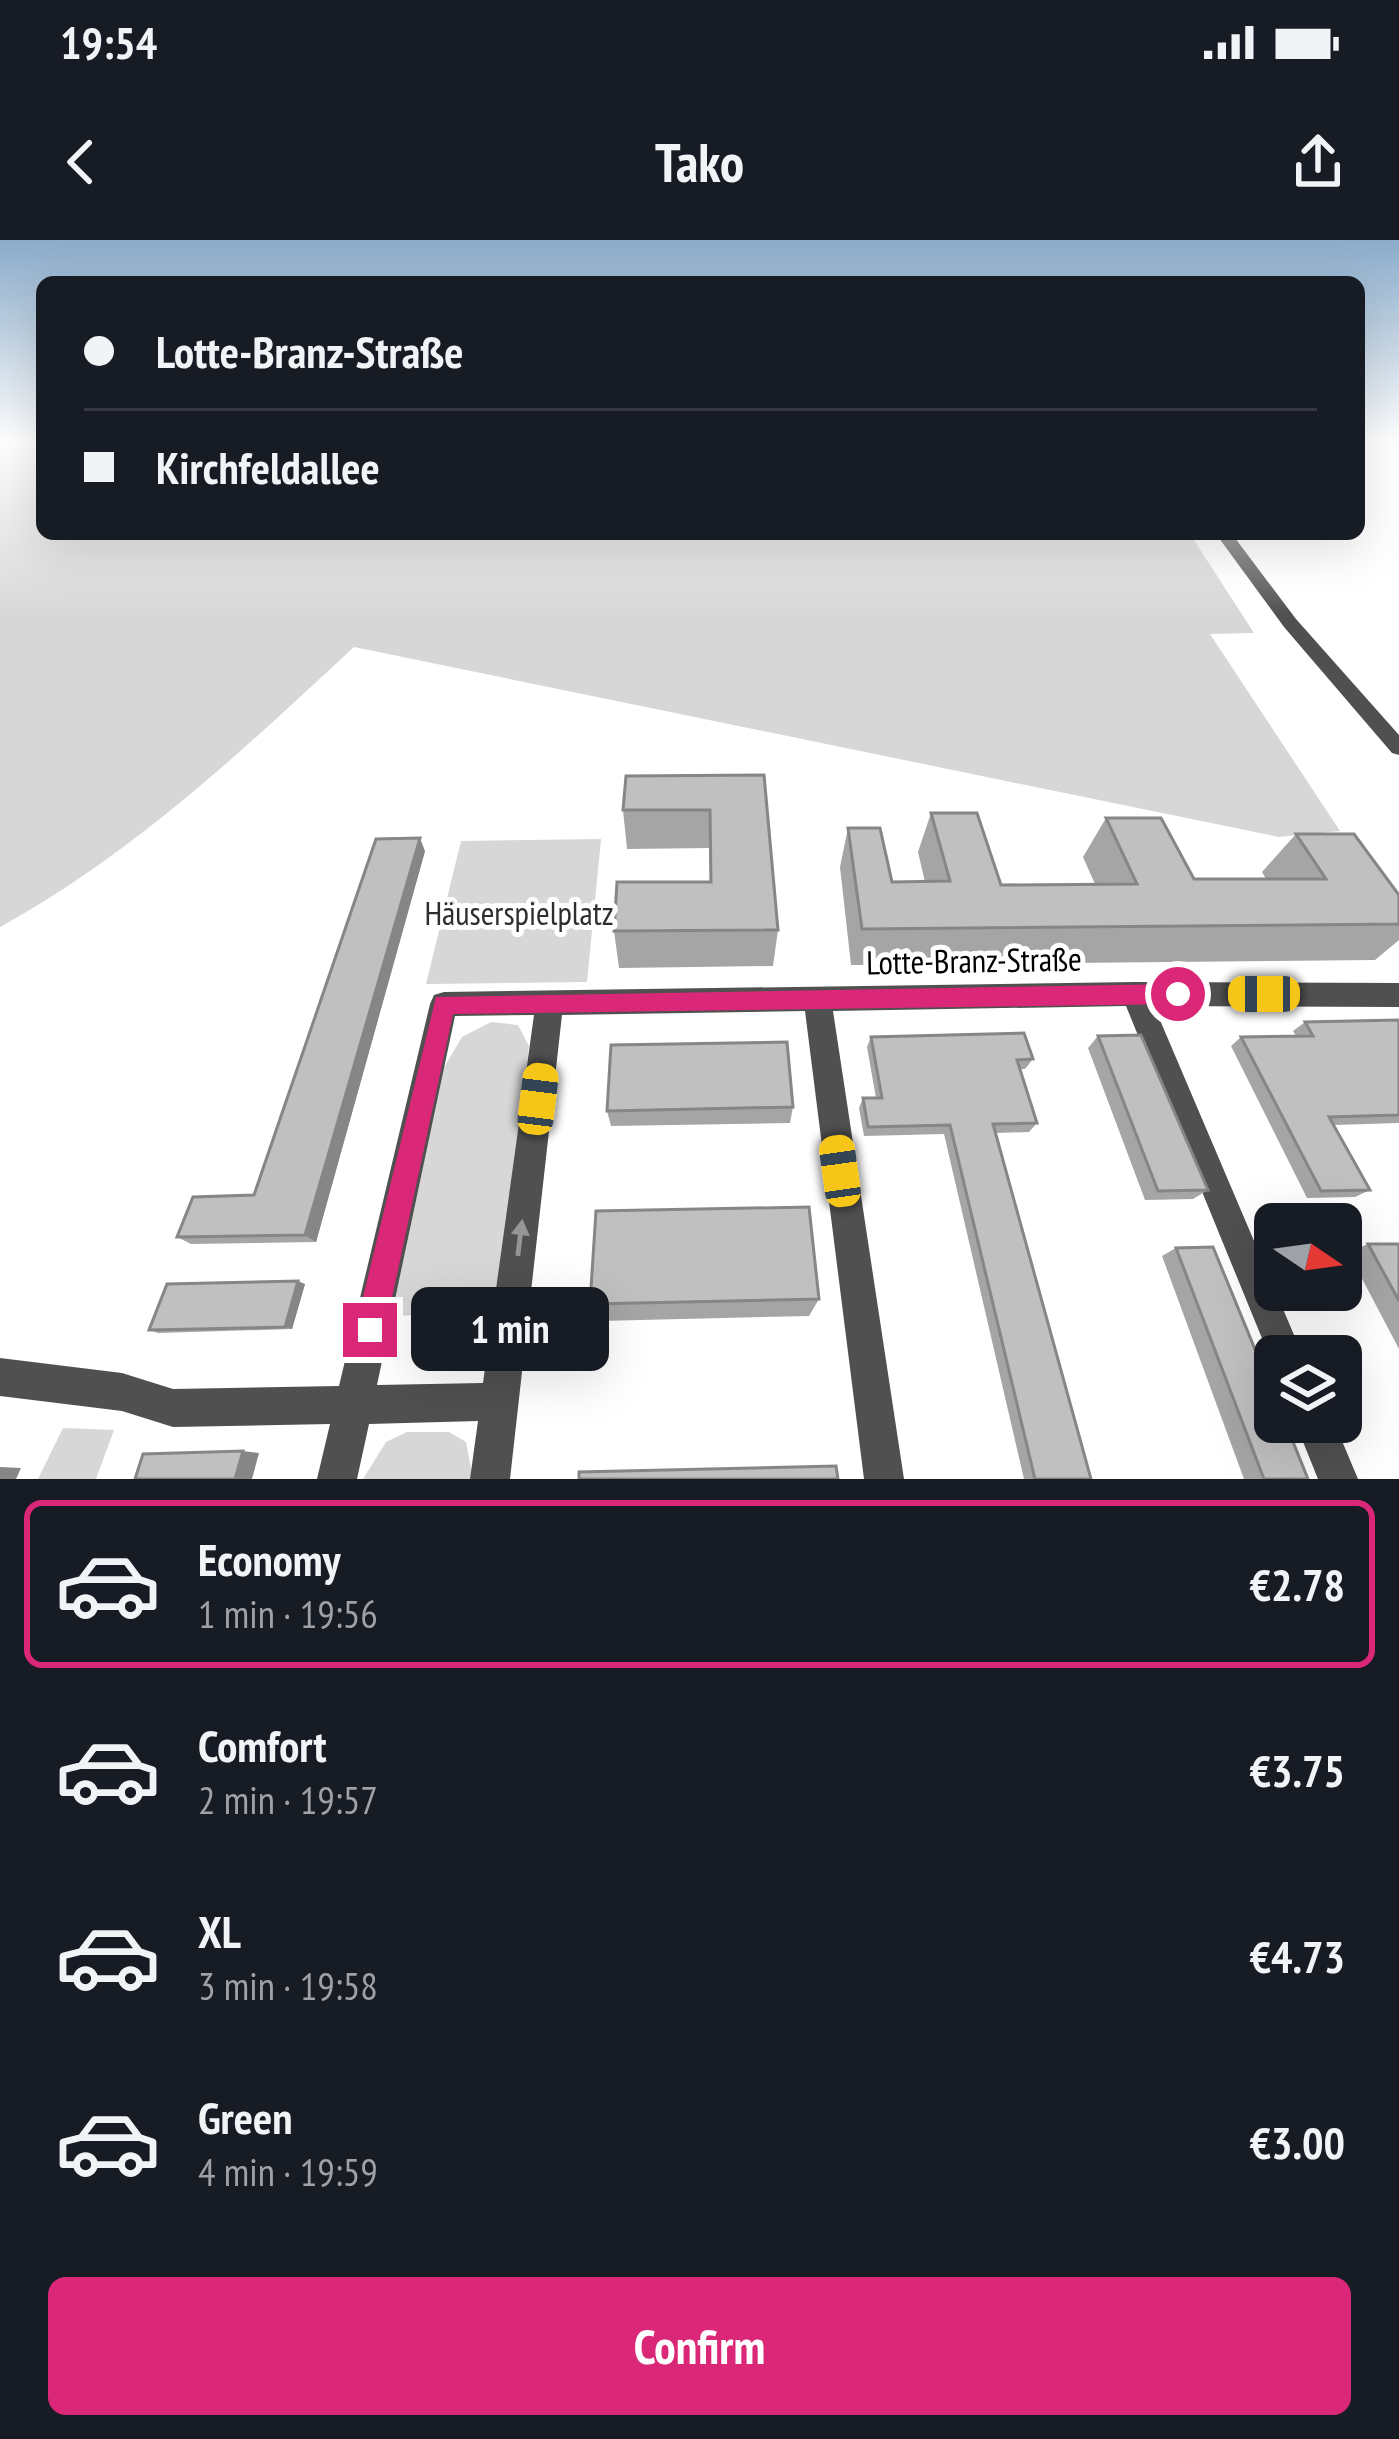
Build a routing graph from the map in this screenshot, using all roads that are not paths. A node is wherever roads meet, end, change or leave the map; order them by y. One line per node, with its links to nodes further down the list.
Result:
1 (1228, 540): 2 (street)
2 (1399, 748)
3 (1135, 994): 4 (street, Lotte-Branz-Straße); 5 (street, Lotte-Branz-Straße); 7 (street)
4 (1399, 995)
5 (817, 999): 6 (street, Lotte-Branz-Straße); 14 (street)
6 (550, 1001): 9 (street, one-way to 6); 10 (street, Lotte-Branz-Straße)
7 (1276, 1335)
8 (0, 1377): 10 (street)
9 (499, 1402): 10 (street); 13 (street)
10 (353, 1406): 12 (street)
11 (1322, 1443): 15 (street)
12 (337, 1479)
13 (490, 1479)
14 (884, 1479)
15 (1338, 1479)

